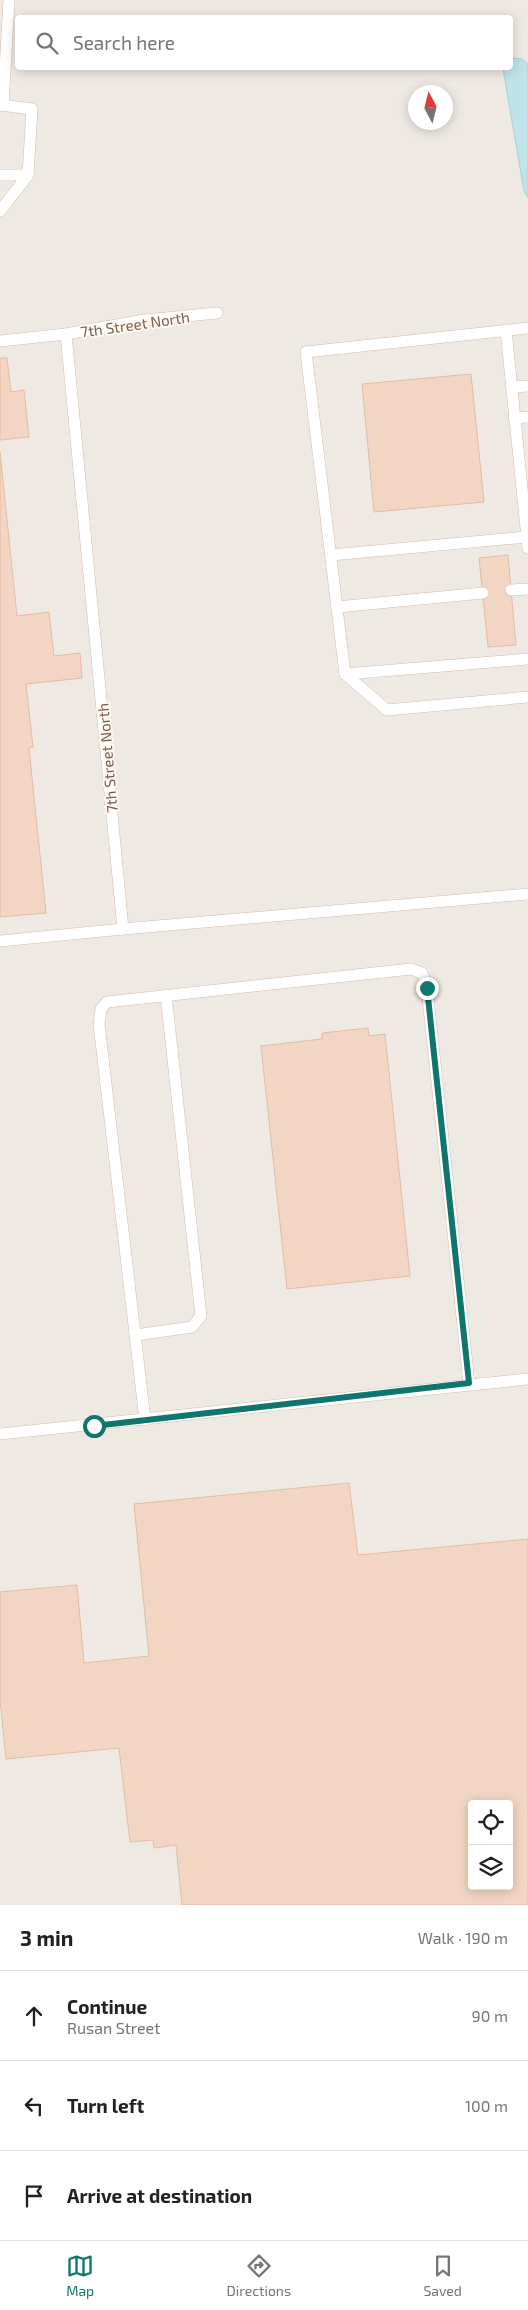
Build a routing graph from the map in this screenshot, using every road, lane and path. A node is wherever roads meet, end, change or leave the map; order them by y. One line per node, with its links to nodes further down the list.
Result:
1 (9, 0): 2 (lane)
2 (2, 105): 4 (lane)
3 (0, 175): 4 (lane)
4 (28, 175): 5 (lane)
5 (0, 212)
6 (217, 313): 9 (lane, 7th Street North)
7 (528, 328): 8 (lane)
8 (506, 330): 12 (lane); 18 (lane)
9 (66, 334): 10 (lane); 27 (lane, 7th Street North)
10 (0, 341)
11 (528, 386): 12 (lane)
12 (512, 387): 14 (lane)
13 (528, 417): 14 (lane)
14 (514, 418): 15 (lane)
15 (523, 445): 16 (lane)
16 (524, 478): 17 (lane)
17 (527, 542): 18 (lane)
18 (331, 555): 22 (lane)
19 (528, 589): 20 (lane)
20 (511, 590)
21 (483, 593): 22 (lane)
22 (337, 607): 24 (lane)
23 (528, 659): 24 (lane)
24 (346, 674): 25 (lane)
25 (528, 697)
26 (528, 894): 27 (lane)
27 (123, 929): 28 (lane)
28 (0, 941)
29 (166, 995): 30 (lane); 30 (lane); 32 (lane)
30 (136, 1335): 33 (lane)
31 (528, 1379): 32 (lane)
32 (469, 1383): 33 (lane)
33 (145, 1420): 34 (lane)
34 (0, 1434)

